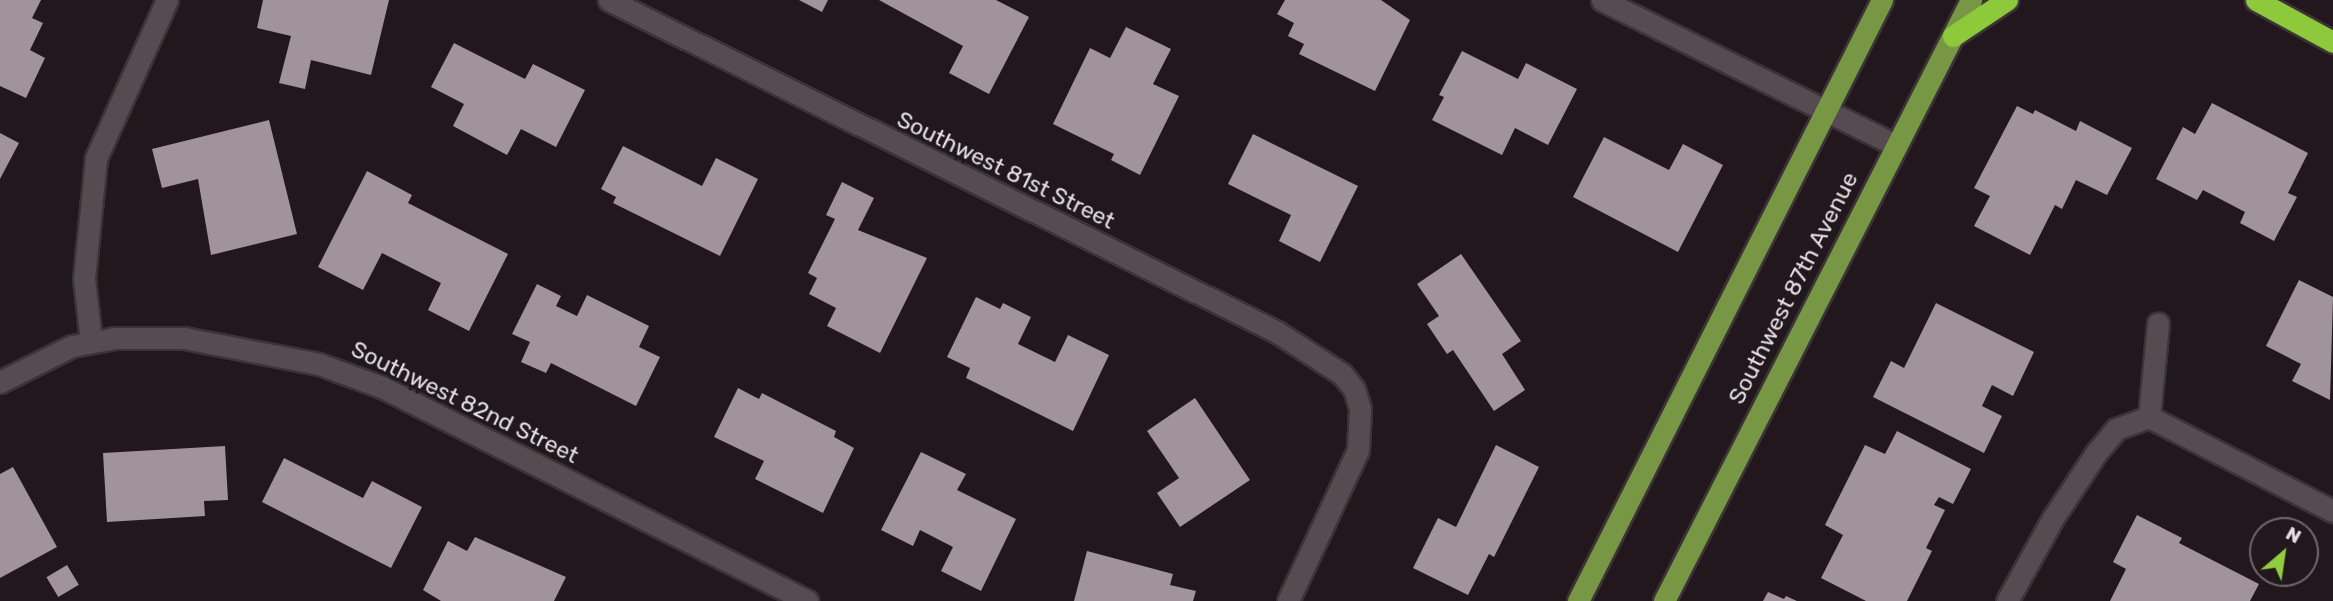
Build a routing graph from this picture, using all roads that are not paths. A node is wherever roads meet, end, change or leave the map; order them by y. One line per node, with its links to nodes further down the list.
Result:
1 (167, 0): 13 (street)
2 (608, 0): 18 (street, Southwest 81st Street)
3 (1602, 0): 10 (street)
4 (1882, 0): 10 (main road)
5 (1971, 0): 8 (main road, Southwest 87th Avenue)
6 (2007, 0): 8 (highway)
7 (2256, 0): 9 (highway)
8 (1953, 36): 11 (main road, Southwest 87th Avenue)
9 (2333, 42)
10 (1826, 111): 11 (street); 19 (main road)
11 (1895, 145): 20 (main road, Southwest 87th Avenue)
12 (2158, 323): 15 (street)
13 (91, 341): 14 (street, Southwest 82nd Street); 17 (street, Southwest 82nd Street)
14 (0, 382)
15 (2149, 417): 16 (street); 21 (street)
16 (2333, 510)
17 (807, 601)
18 (1288, 601)
19 (1578, 601)
20 (1664, 601)
21 (2007, 601)

